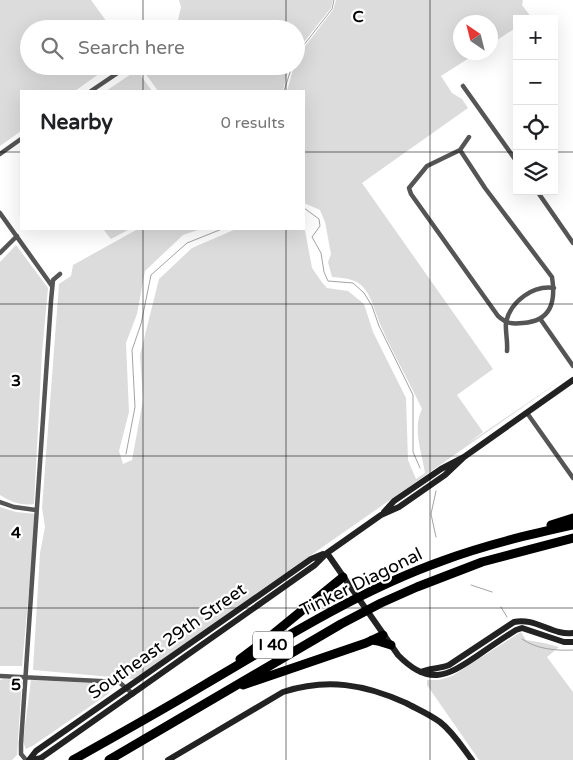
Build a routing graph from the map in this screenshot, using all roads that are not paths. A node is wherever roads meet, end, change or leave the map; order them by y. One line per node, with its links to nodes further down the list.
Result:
1 (115, 75): 3 (street)
2 (463, 86): 8 (street)
3 (92, 90)
4 (469, 137): 6 (street)
5 (20, 140): 7 (street)
6 (460, 150): 16 (street); 18 (street)
7 (0, 154)
8 (513, 156)
9 (540, 195): 12 (street)
10 (0, 213): 11 (street)
11 (17, 236): 13 (street); 15 (street)
12 (573, 243)
13 (0, 253)
14 (60, 274): 15 (street)
15 (52, 286): 25 (street)
16 (554, 288): 17 (street); 18 (street)
17 (541, 320): 18 (street); 20 (street)
18 (506, 323): 19 (street)
19 (507, 350)
20 (573, 366)
21 (573, 380): 22 (main road, Southeast 29th Street)
22 (527, 413): 23 (street); 30 (main road, Southeast 29th Street)
23 (573, 478)
24 (0, 502): 25 (street)
25 (36, 510): 41 (street)
26 (573, 518): 28 (highway)
27 (573, 526): 28 (highway, Tinker Diagonal / I 40)
28 (515, 538): 42 (highway, Tinker Diagonal / I 40)
29 (573, 538): 44 (highway, Tinker Diagonal / I 40)
30 (327, 553): 31 (main road); 43 (main road, Southeast 29th Street); 45 (main road, Southeast 29th Street)
31 (344, 577): 33 (main road); 42 (highway)
32 (573, 633): 36 (main road)
33 (384, 635): 34 (highway); 37 (main road)
34 (371, 640): 37 (highway); 44 (highway)
35 (573, 642): 38 (main road)
36 (480, 644): 38 (main road); 39 (main road)
37 (391, 645): 39 (main road)
38 (485, 651): 39 (main road)
39 (421, 672)
40 (0, 676): 41 (street)
41 (25, 676): 43 (street); 46 (street)
42 (201, 687): 48 (highway, Tinker Diagonal / I 40)
43 (126, 688): 45 (street); 46 (main road, Southeast 29th Street)
44 (228, 690): 49 (highway, Tinker Diagonal / I 40)
45 (132, 694): 47 (main road, Southeast 29th Street)
46 (27, 760)
47 (34, 760)
48 (73, 760)
49 (109, 760)
50 (168, 760): 51 (main road)
51 (472, 760)

